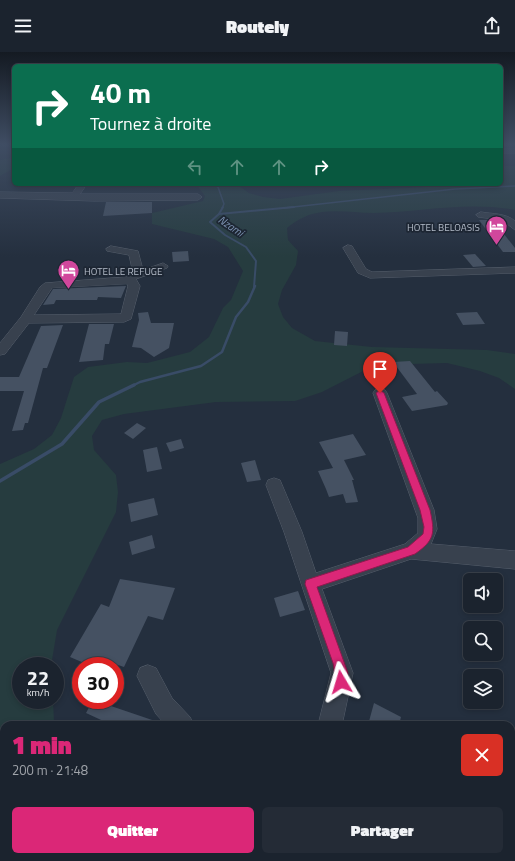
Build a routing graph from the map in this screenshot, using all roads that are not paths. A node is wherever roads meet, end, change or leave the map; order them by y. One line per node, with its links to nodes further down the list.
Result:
1 (82, 186): 3 (street)
2 (0, 195): 3 (street)
3 (74, 196): 4 (street)
4 (198, 197)
5 (481, 215): 6 (street)
6 (515, 227)
7 (348, 248): 10 (street)
8 (111, 249): 11 (street)
9 (163, 266): 11 (street)
10 (515, 270)
11 (135, 277): 12 (street); 12 (street)
12 (26, 319): 13 (street)
13 (0, 351)
14 (380, 393): 16 (street)
15 (274, 485): 18 (street)
16 (412, 551): 17 (street); 18 (street)
17 (515, 560)
18 (310, 584): 21 (street)
19 (148, 676): 20 (street)
20 (178, 721)
21 (331, 721)

